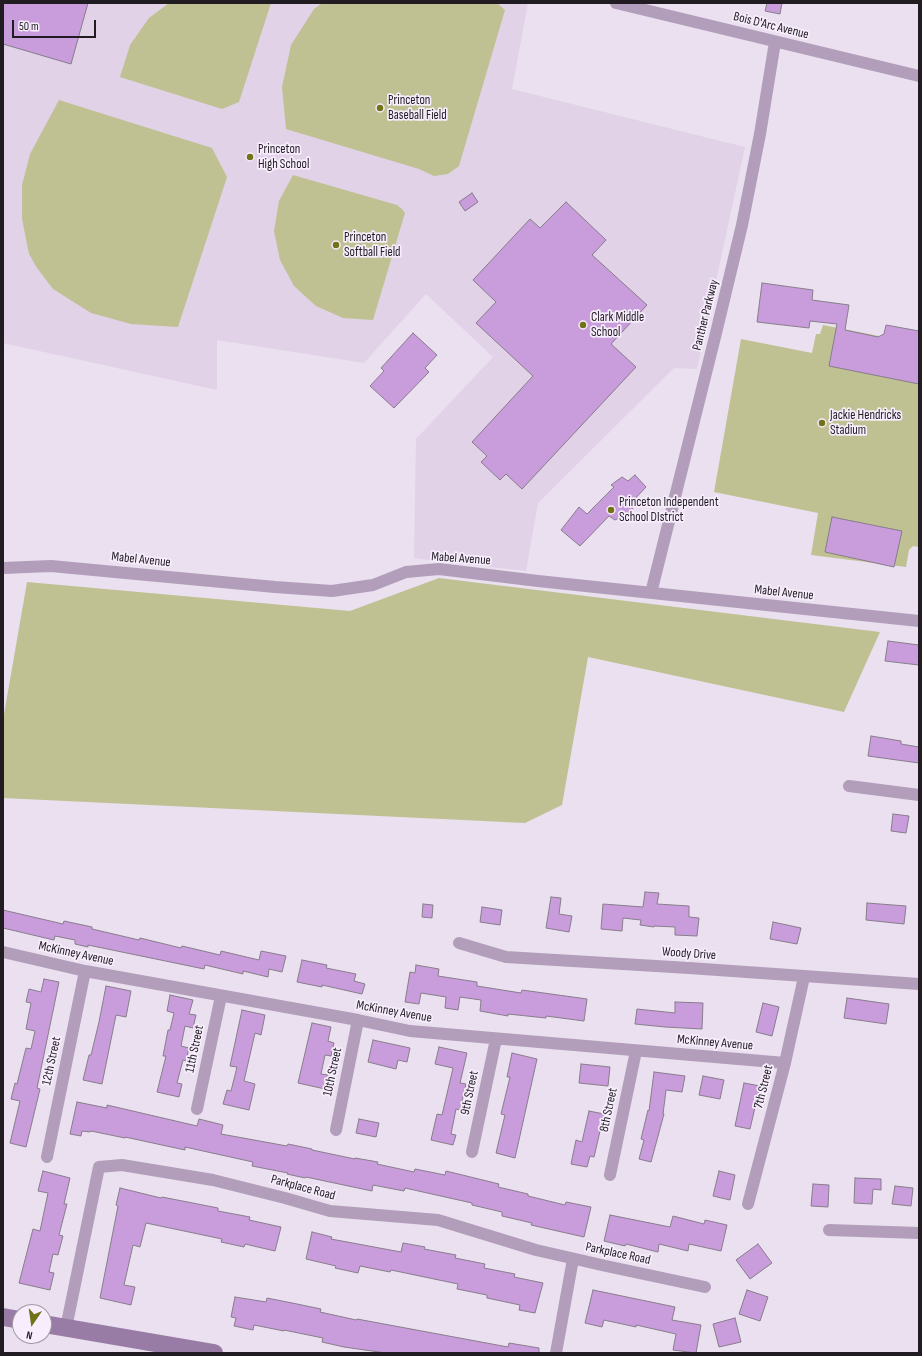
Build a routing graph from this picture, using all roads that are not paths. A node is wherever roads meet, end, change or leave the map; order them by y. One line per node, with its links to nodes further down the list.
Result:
1 (616, 3): 2 (street, Bois D'Arc Avenue)
2 (775, 42): 3 (street, Bois D'Arc Avenue); 5 (street, Panther Parkway)
3 (919, 76)
4 (3, 568): 5 (street, Mabel Avenue)
5 (651, 593): 6 (street, Mabel Avenue)
6 (919, 621)
7 (849, 786): 8 (street)
8 (919, 795)
9 (459, 943): 12 (street, Woody Drive)
10 (3, 952): 11 (street, McKinney Avenue)
11 (85, 971): 14 (street, McKinney Avenue); 22 (street, 12th Street)
12 (804, 977): 13 (street, Woody Drive); 18 (street, 7th Street)
13 (919, 984)
14 (221, 996): 15 (street, McKinney Avenue); 19 (street, 11th Street)
15 (358, 1020): 16 (street, McKinney Avenue); 20 (street, 10th Street)
16 (496, 1039): 17 (street, McKinney Avenue); 21 (street, 9th Street)
17 (636, 1050): 18 (street, McKinney Avenue); 23 (street, 8th Street)
18 (785, 1063): 24 (street, 7th Street)
19 (197, 1109)
20 (336, 1130)
21 (472, 1152)
22 (47, 1157)
23 (610, 1175)
24 (748, 1204)
25 (829, 1230): 26 (street)
26 (919, 1233)
27 (573, 1258): 28 (street, Parkplace Road); 30 (street, Parkplace Road); 33 (street)
28 (705, 1287)
29 (52, 1325): 30 (street)
30 (66, 1328): 31 (street)
31 (168, 1349): 32 (street)
32 (214, 1353)
33 (556, 1353)

